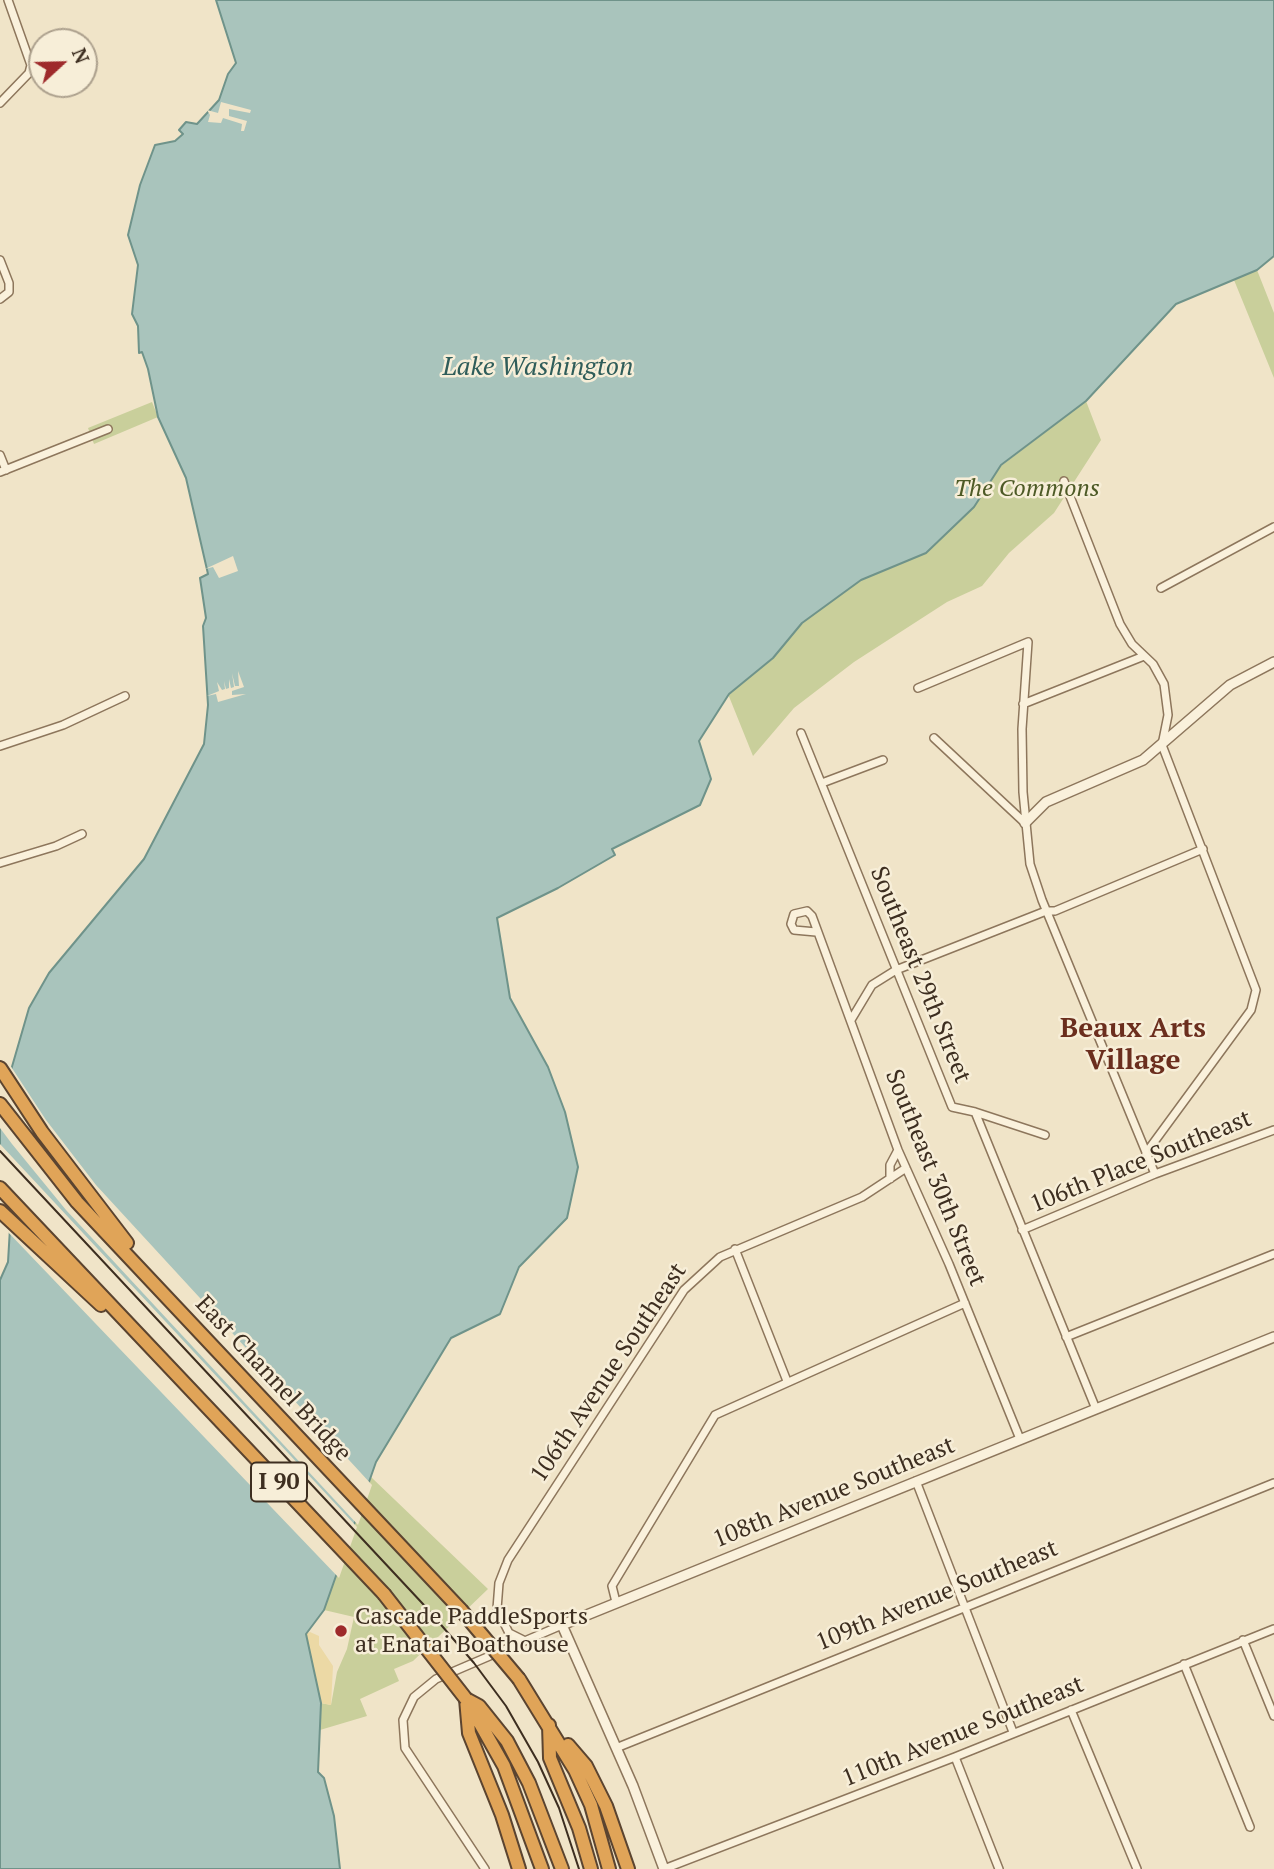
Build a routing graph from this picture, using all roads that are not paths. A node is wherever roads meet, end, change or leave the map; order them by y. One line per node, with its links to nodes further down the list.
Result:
1 (8, 0): 2 (street)
2 (0, 103)
3 (0, 260): 4 (street)
4 (0, 299)
5 (108, 429): 7 (street)
6 (0, 455): 7 (street)
7 (3, 471)
8 (1064, 481): 11 (street)
9 (1274, 527): 10 (street)
10 (1161, 588)
11 (1144, 656): 15 (street); 18 (street)
12 (1274, 662): 18 (street)
13 (918, 688): 15 (street)
14 (125, 696): 19 (street)
15 (1023, 704): 22 (street)
16 (801, 733): 21 (street, Southeast 29th Street)
17 (934, 738): 22 (street)
18 (1162, 745): 22 (street); 24 (street)
19 (0, 746)
20 (883, 760): 21 (street)
21 (822, 783): 28 (street, Southeast 29th Street)
22 (1025, 823): 26 (street)
23 (82, 834): 25 (street)
24 (1203, 849): 26 (street); 36 (street)
25 (0, 863)
26 (1046, 911): 28 (street); 36 (street)
27 (816, 932): 29 (street, Southeast 30th Street)
28 (896, 970): 29 (street); 32 (street, Southeast 29th Street)
29 (851, 1020): 35 (street, Southeast 30th Street)
30 (0, 1068): 45 (highway)
31 (0, 1104): 45 (highway, East Channel Bridge / I 90)
32 (975, 1112): 34 (street); 42 (street, Southeast 29th Street)
33 (1274, 1130): 38 (street, 106th Place Southeast)
34 (1045, 1135)
35 (898, 1150): 37 (street, Southeast 30th Street); 39 (street)
36 (1146, 1153): 38 (street)
37 (906, 1168): 39 (street, 106th Avenue Southeast); 46 (street, Southeast 30th Street)
38 (1155, 1174): 42 (street, 106th Place Southeast)
39 (890, 1179): 43 (street, 106th Avenue Southeast)
40 (0, 1188): 49 (highway, I 90)
41 (0, 1211): 49 (highway)
42 (1023, 1230): 48 (street, Southeast 29th Street)
43 (735, 1249): 50 (street); 59 (street, 106th Avenue Southeast)
44 (1274, 1254): 48 (street)
45 (166, 1293): 65 (highway, East Channel Bridge / I 90, bridge)
46 (965, 1303): 50 (street); 52 (street, Southeast 30th Street)
47 (1274, 1337): 51 (street, 108th Avenue Southeast)
48 (1066, 1338): 51 (street, Southeast 29th Street)
49 (174, 1371): 62 (highway, I 90, bridge)
50 (786, 1381): 55 (street)
51 (1096, 1409): 52 (street, 108th Avenue Southeast)
52 (1020, 1439): 53 (street, 108th Avenue Southeast)
53 (916, 1481): 55 (street, 108th Avenue Southeast); 56 (street)
54 (1274, 1482): 56 (street, 109th Avenue Southeast)
55 (616, 1602): 57 (street, 108th Avenue Southeast)
56 (963, 1606): 66 (street); 67 (street, 109th Avenue Southeast)
57 (562, 1625): 59 (street, 108th Avenue Southeast); 67 (street)
58 (1274, 1629): 60 (street, 110th Avenue Southeast)
59 (523, 1640): 70 (street, 108th Avenue Southeast)
60 (1243, 1640): 61 (street, 110th Avenue Southeast); 64 (street)
61 (1184, 1664): 63 (street, 110th Avenue Southeast); 69 (street)
62 (470, 1708): 71 (highway); 72 (highway, I 90); 73 (highway)
63 (1071, 1710): 66 (street, 110th Avenue Southeast); 79 (street)
64 (1274, 1716)
65 (550, 1725): 74 (highway); 75 (highway, I 90); 76 (highway)
66 (1013, 1732): 68 (street, 110th Avenue Southeast)
67 (616, 1748): 77 (street)
68 (955, 1758): 77 (street, 110th Avenue Southeast); 78 (street)
69 (1250, 1827)
70 (485, 1869)
71 (519, 1869)
72 (542, 1869)
73 (562, 1869)
74 (591, 1869)
75 (609, 1869)
76 (628, 1869)
77 (664, 1869)
78 (999, 1869)
79 (1137, 1869)

